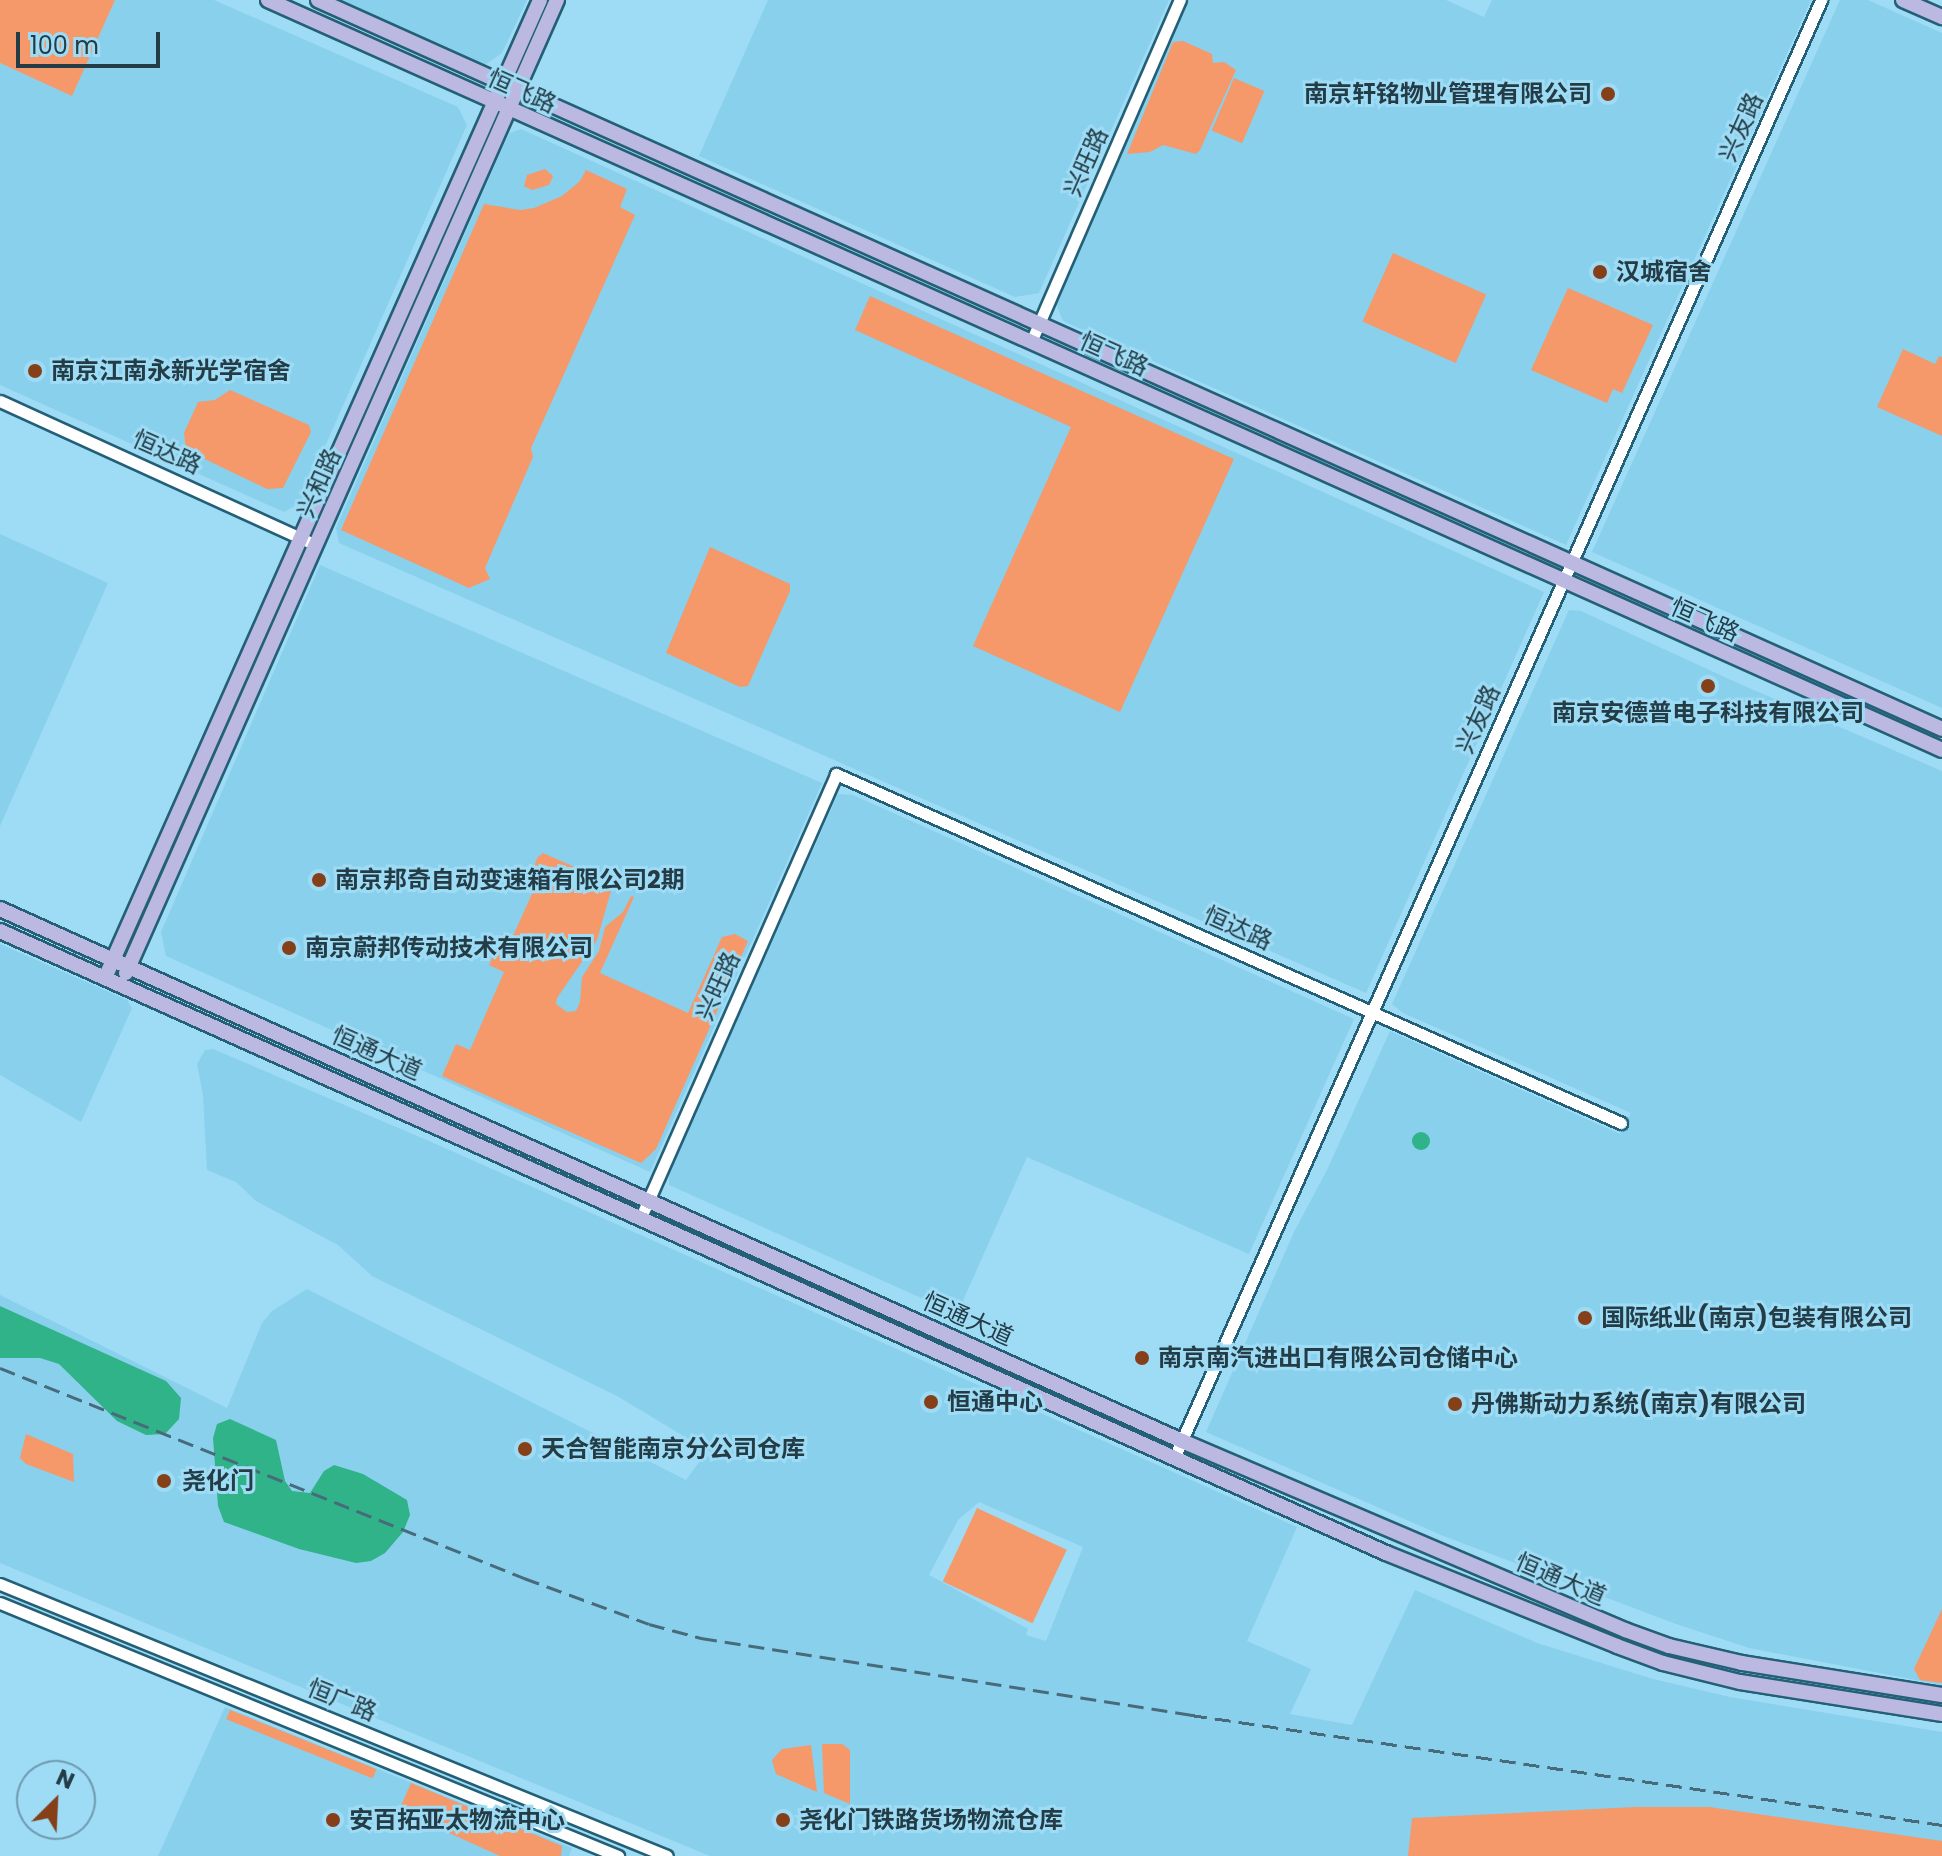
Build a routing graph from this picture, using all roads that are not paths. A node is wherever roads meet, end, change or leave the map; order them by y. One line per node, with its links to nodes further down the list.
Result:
1 (268, 0): 10 (main road, 恒飞路)
2 (318, 0): 9 (main road, 恒飞路)
3 (540, 0): 9 (main road, 兴和路)
4 (557, 0): 9 (main road, 兴和路)
5 (1180, 0): 11 (street, 兴旺路)
6 (1821, 0): 16 (street, 兴友路)
7 (1903, 0): 8 (main road)
8 (1942, 17)
9 (510, 86): 10 (main road, 兴和路); 11 (main road, 恒飞路)
10 (502, 106): 12 (main road, 恒飞路); 14 (main road, 兴和路); 15 (main road, 兴和路)
11 (1039, 324): 12 (street, 兴旺路); 16 (main road, 恒飞路)
12 (1031, 342): 17 (main road, 恒飞路)
13 (0, 401): 14 (street, 恒达路)
14 (299, 536): 15 (street, 恒达路); 23 (main road, 兴和路)
15 (316, 545): 24 (main road, 兴和路)
16 (1572, 564): 17 (street, 兴友路); 18 (main road, 恒飞路)
17 (1564, 581): 19 (main road, 恒飞路); 27 (street, 兴友路)
18 (1942, 729)
19 (1942, 750)
20 (836, 774): 27 (street, 恒达路); 29 (street, 兴旺路)
21 (0, 909): 23 (main road, 恒通大道)
22 (0, 931): 25 (main road, 恒通大道)
23 (113, 959): 24 (main road, 恒通大道); 25 (main road, 兴和路)
24 (129, 966): 26 (main road, 兴和路); 29 (main road, 恒通大道)
25 (105, 978): 26 (main road, 恒通大道)
26 (121, 985): 30 (main road, 恒通大道)
27 (1371, 1011): 28 (street, 恒达路); 31 (street, 兴友路)
28 (1621, 1123)
29 (649, 1201): 30 (street, 兴旺路); 31 (main road, 恒通大道)
30 (641, 1217): 32 (main road, 恒通大道)
31 (1182, 1441): 32 (street, 兴友路); 35 (main road, 恒通大道)
32 (1175, 1456): 36 (main road, 恒通大道)
33 (0, 1584): 38 (street, 恒广路)
34 (0, 1603): 37 (street, 恒广路)
35 (1942, 1695)
36 (1942, 1714)
37 (618, 1856)
38 (667, 1856)

